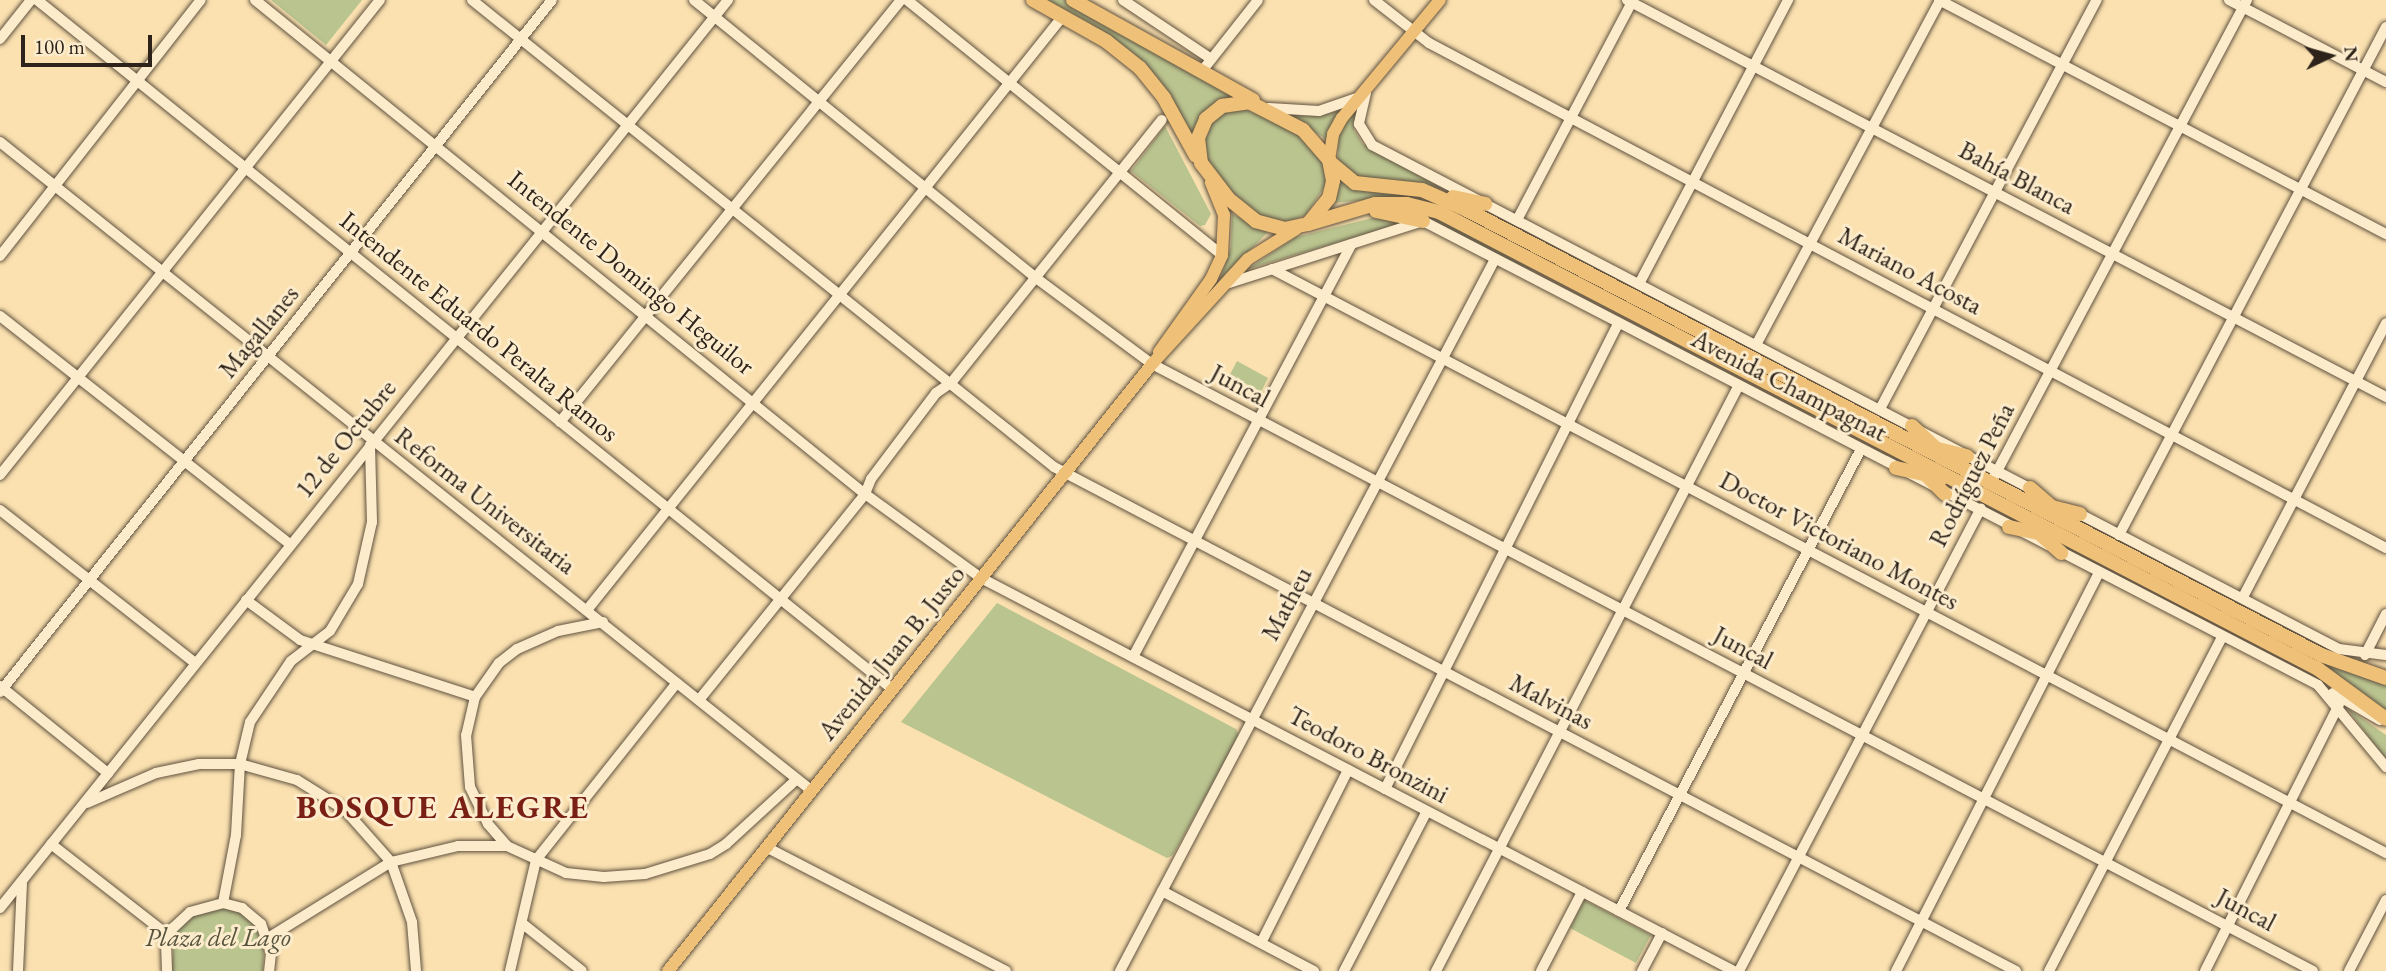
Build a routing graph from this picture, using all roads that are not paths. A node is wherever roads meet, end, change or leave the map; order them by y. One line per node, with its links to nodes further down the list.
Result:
1 (30, 0): 28 (street)
2 (37, 0): 36 (street, Intendente Eduardo Peralta Ramos)
3 (201, 0): 36 (street)
4 (255, 0): 31 (street, Intendente Domingo Heguilor)
5 (380, 0): 31 (street)
6 (472, 0): 29 (street, Malvinas)
7 (552, 0): 29 (street, Magallanes)
8 (694, 0): 25 (street, Juncal)
9 (729, 0): 25 (street, 12 de Octubre)
10 (901, 0): 40 (street)
11 (907, 0): 38 (street)
12 (1034, 0): 24 (highway)
13 (1123, 0): 30 (street)
14 (1258, 0): 30 (street)
15 (1374, 0): 27 (street, Mariano Acosta)
16 (1440, 0): 27 (main road)
17 (1788, 0): 33 (street)
18 (1939, 0): 32 (street); 46 (street)
19 (2097, 0): 32 (street)
20 (2229, 0): 23 (street)
21 (1076, 1): 35 (highway)
22 (1630, 1): 33 (street, Bahía Blanca); 42 (street)
23 (2245, 4): 34 (street); 45 (street, Rodríguez Peña)
24 (1063, 16): 38 (street); 51 (highway)
25 (715, 17): 40 (street, Juncal); 44 (street, 12 de Octubre)
26 (2386, 27): 34 (street)
27 (1414, 31): 39 (main road); 42 (street, Mariano Acosta)
28 (0, 38)
29 (521, 39): 44 (street, Malvinas); 48 (street, Magallanes)
30 (1211, 59): 35 (street)
31 (331, 61): 48 (street, Intendente Domingo Heguilor); 50 (street)
32 (2063, 65): 45 (street); 58 (street)
33 (1754, 67): 46 (street, Bahía Blanca); 53 (street)
34 (2364, 70): 37 (street); 57 (street)
35 (1202, 71): 41 (highway)
36 (136, 81): 50 (street, Intendente Eduardo Peralta Ramos); 54 (street)
37 (2386, 82)
38 (1010, 83): 52 (street); 55 (street)
39 (1367, 90): 41 (street); 49 (main road); 59 (street, Avenida Champagnat)
40 (820, 100): 55 (street, Juncal); 61 (street)
41 (1265, 106): 49 (highway); 51 (highway)
42 (1571, 117): 53 (street, Mariano Acosta); 62 (street)
43 (1162, 120): 52 (street)
44 (629, 125): 61 (street, Malvinas); 65 (street, 12 de Octubre)
45 (2180, 126): 57 (street); 70 (street, Rodríguez Peña)
46 (1872, 128): 58 (street, Bahía Blanca); 68 (street)
47 (0, 142): 54 (street, Reforma Universitaria)
48 (436, 146): 65 (street, Intendente Domingo Heguilor); 69 (street, Magallanes)
49 (1330, 161): 56 (highway, Avenida Champagnat); 64 (highway)
50 (246, 167): 69 (street, Intendente Eduardo Peralta Ramos); 75 (street)
51 (1203, 168): 64 (highway); 71 (main road, Avenida Juan B. Justo)
52 (1122, 171): 71 (street); 76 (street)
53 (1693, 182): 68 (street, Mariano Acosta); 78 (street)
54 (55, 186): 72 (street); 75 (street, Reforma Universitaria)
55 (926, 187): 76 (street, Juncal); 79 (street)
56 (1422, 190): 59 (highway); 106 (highway, Avenida Champagnat)
57 (2301, 190): 66 (street); 84 (street)
58 (1995, 193): 70 (street, Bahía Blanca); 81 (street)
59 (1485, 204): 62 (street, Avenida Champagnat)
60 (1354, 208): 63 (highway); 64 (highway, Avenida Champagnat); 106 (highway, Avenida Champagnat)
61 (734, 210): 79 (street, Malvinas); 83 (street)
62 (1517, 220): 78 (street, Avenida Champagnat)
63 (1423, 221): 67 (street); 73 (street, Avenida Champagnat)
64 (1303, 226): 77 (main road, Avenida Juan B. Justo)
65 (543, 232): 83 (street, Intendente Domingo Heguilor); 87 (street, 12 de Octubre)
66 (2386, 234)
67 (1352, 244): 74 (street); 80 (street)
68 (1811, 244): 81 (street, Mariano Acosta); 88 (street)
69 (351, 254): 87 (street, Intendente Eduardo Peralta Ramos); 89 (street, Magallanes)
70 (2112, 254): 84 (street, Bahía Blanca); 92 (street, Rodríguez Peña)
71 (1222, 255): 91 (main road, Avenida Juan B. Justo)
72 (0, 256)
73 (1495, 258): 86 (street, Avenida Champagnat); 90 (street, Matheu)
74 (1272, 269): 77 (street); 80 (street, Doctor Victoriano Montes)
75 (162, 272): 89 (street, Reforma Universitaria); 93 (street)
76 (1036, 278): 91 (street, Juncal); 95 (street)
77 (1226, 284): 91 (main road, Avenida Juan B. Justo)
78 (1639, 284): 88 (street, Avenida Champagnat)
79 (842, 295): 95 (street, Malvinas); 98 (street)
80 (1323, 297): 90 (street, Doctor Victoriano Montes); 100 (street)
81 (1934, 310): 92 (street, Mariano Acosta); 99 (street)
82 (0, 316): 93 (street)
83 (649, 317): 98 (street, Intendente Domingo Heguilor); 101 (street)
84 (2235, 318): 94 (street, Bahía Blanca); 104 (street)
85 (2386, 323): 94 (street)
86 (1618, 324): 96 (street, Avenida Champagnat); 102 (street)
87 (458, 341): 101 (street, Intendente Eduardo Peralta Ramos); 105 (street, 12 de Octubre)
88 (1756, 345): 99 (street, Avenida Champagnat)
89 (268, 356): 105 (street, Reforma Universitaria); 109 (street, Magallanes)
90 (1442, 359): 102 (street, Doctor Victoriano Montes); 115 (street, Matheu)
91 (1152, 364): 100 (street, Juncal); 112 (main road, Avenida Juan B. Justo)
92 (2051, 371): 104 (street, Mariano Acosta); 116 (street, Rodríguez Peña)
93 (76, 377): 109 (street); 113 (street)
94 (2356, 381): 97 (street, Bahía Blanca); 121 (street)
95 (951, 383): 112 (street, Malvinas); 118 (street)
96 (1738, 387): 108 (street, Avenida Champagnat); 117 (street)
97 (2386, 397)
98 (755, 402): 118 (street, Intendente Domingo Heguilor); 123 (street)
99 (1880, 409): 103 (street, Avenida Champagnat)
100 (1258, 421): 115 (street, Juncal); 129 (street)
101 (560, 422): 123 (street, Intendente Eduardo Peralta Ramos)
102 (1566, 424): 117 (street, Doctor Victoriano Montes); 132 (street)
103 (1912, 426): 107 (highway); 110 (street, Avenida Champagnat)
104 (2172, 436): 121 (street, Mariano Acosta); 128 (street)
105 (372, 443): 130 (street, 12 de Octubre); 143 (street, Reforma Universitaria); 148 (street)
106 (1908, 447): 107 (highway); 110 (highway, Avenida Champagnat); 114 (highway)
107 (1936, 448): 110 (highway)
108 (1860, 450): 111 (street, Avenida Champagnat); 133 (street)
109 (184, 463): 130 (street); 137 (street, Magallanes)
110 (1960, 467): 114 (highway); 116 (highway, Avenida Champagnat)
111 (1896, 468): 114 (highway); 119 (street, Avenida Champagnat)
112 (1065, 473): 129 (street, Malvinas); 136 (main road, Avenida Juan B. Justo)
113 (0, 475)
114 (1927, 476): 119 (highway)
115 (1377, 482): 132 (street, Juncal); 141 (street, Matheu)
116 (1991, 483): 120 (highway, Avenida Champagnat); 124 (street, Rodríguez Peña)
117 (1684, 486): 133 (street, Doctor Victoriano Montes); 142 (street)
118 (865, 494): 136 (street, Intendente Domingo Heguilor); 139 (street)
119 (1945, 494): 124 (street, Avenida Champagnat)
120 (2024, 500): 126 (highway, Avenida Champagnat); 126 (street, Avenida Champagnat); 126 (highway); 127 (highway)
121 (2294, 500): 131 (street, Mariano Acosta); 138 (street)
122 (0, 510): 137 (street)
123 (669, 510): 139 (street, Intendente Eduardo Peralta Ramos); 143 (street)
124 (1980, 512): 125 (street, Avenida Champagnat); 144 (street, Rodríguez Peña)
125 (2009, 527): 127 (highway); 134 (street, Avenida Champagnat)
126 (2074, 527): 127 (highway); 128 (street, Avenida Champagnat); 158 (highway, Avenida Champagnat); 167 (highway, Avenida Champagnat)
127 (2039, 533): 134 (highway)
128 (2119, 535): 138 (street, Avenida Champagnat)
129 (1194, 541): 141 (street, Malvinas); 152 (street)
130 (290, 544): 140 (street, 12 de Octubre)
131 (2386, 548)
132 (1504, 549): 142 (street, Juncal); 154 (street)
133 (1807, 550): 144 (street, Doctor Victoriano Montes); 155 (street)
134 (2061, 554): 135 (street, Avenida Champagnat)
135 (2099, 573): 147 (street, Avenida Champagnat); 157 (street)
136 (981, 578): 152 (street, Teodoro Bronzini); 162 (main road, Avenida Juan B. Justo)
137 (89, 582): 153 (street); 161 (street, Magallanes)
138 (2243, 597): 149 (street, Avenida Champagnat)
139 (780, 599): 162 (street, Intendente Eduardo Peralta Ramos); 164 (street)
140 (246, 600): 148 (street); 153 (street, 12 de Octubre)
141 (1313, 604): 154 (street, Malvinas); 166 (street, Matheu)
142 (1620, 609): 155 (street, Juncal); 168 (street)
143 (587, 610): 146 (street, Reforma Universitaria)
144 (1927, 613): 157 (street, Doctor Victoriano Montes); 169 (street, Rodríguez Peña)
145 (2386, 614): 150 (street)
146 (603, 622): 159 (street, Reforma Universitaria); 163 (street)
147 (2223, 636): 160 (street, Avenida Champagnat); 170 (street)
148 (313, 644): 163 (street); 171 (street)
149 (2339, 649): 150 (street, Avenida Champagnat); 156 (street, Avenida Champagnat)
150 (2365, 655): 151 (street, Avenida Champagnat)
151 (2386, 655)
152 (1133, 657): 166 (street, Teodoro Bronzini)
153 (195, 663): 174 (street, 12 de Octubre)
154 (1443, 671): 168 (street, Malvinas); 176 (street)
155 (1741, 672): 169 (street, Juncal); 178 (street)
156 (2386, 672)
157 (2048, 676): 170 (street, Doctor Victoriano Montes); 179 (street)
158 (2386, 678)
159 (677, 682): 164 (street, Reforma Universitaria); 189 (street)
160 (2318, 685): 165 (street, Avenida Champagnat); 167 (street, Avenida Champagnat)
161 (1, 689): 174 (street)
162 (892, 689): 177 (main road, Avenida Juan B. Justo)
163 (475, 697): 184 (street)
164 (699, 700): 175 (street, Reforma Universitaria)
165 (2339, 705): 172 (street, Avenida Champagnat); 180 (street)
166 (1252, 720): 173 (street, Teodoro Bronzini); 193 (street, Matheu)
167 (2386, 721)
168 (1558, 732): 178 (street, Malvinas); 186 (street)
169 (1863, 736): 179 (street, Juncal); 188 (street, Rodríguez Peña)
170 (2169, 739): 180 (street, Doctor Victoriano Montes); 191 (street)
171 (240, 764): 181 (street); 190 (street); 196 (street)
172 (2386, 767)
173 (1348, 770): 176 (street, Teodoro Bronzini); 205 (street)
174 (108, 773): 181 (street, 12 de Octubre)
175 (797, 779): 177 (street, Reforma Universitaria); 189 (street)
176 (1385, 789): 182 (street, Teodoro Bronzini)
177 (811, 790): 185 (main road, Avenida Juan B. Justo)
178 (1680, 796): 188 (street, Malvinas); 198 (street)
179 (1984, 799): 191 (street, Juncal); 199 (street)
180 (2290, 803): 187 (street, Doctor Victoriano Montes); 201 (street)
181 (81, 807): 183 (street, 12 de Octubre)
182 (1427, 811): 186 (street, Teodoro Bronzini); 216 (street)
183 (51, 844): 192 (street, 12 de Octubre); 203 (street)
184 (507, 846): 189 (street); 190 (street)
185 (766, 847): 212 (main road, Avenida Juan B. Justo); 213 (street)
186 (1499, 848): 194 (street, Teodoro Bronzini); 217 (street)
187 (2386, 853)
188 (1799, 858): 199 (street, Malvinas); 220 (street, Rodríguez Peña)
189 (536, 860): 200 (street)
190 (391, 862): 204 (street); 209 (street)
191 (2105, 862): 201 (street, Juncal); 223 (street)
192 (22, 880): 197 (street, 12 de Octubre); 206 (street)
193 (1162, 891): 205 (street); 214 (street, Matheu)
194 (1582, 892): 198 (street, Teodoro Bronzini); 218 (street)
195 (2386, 900): 226 (street)
196 (223, 903): 203 (street); 204 (street)
197 (0, 908)
198 (1619, 911): 202 (street, Teodoro Bronzini)
199 (1922, 922): 221 (street); 222 (street, Malvinas)
200 (523, 924): 210 (street); 211 (street)
201 (2227, 926): 224 (street); 225 (street, Juncal)
202 (1662, 933): 219 (street); 220 (street, Teodoro Bronzini)
203 (169, 936): 207 (street)
204 (268, 938): 208 (street)
205 (1261, 943): 215 (street)
206 (18, 971)
207 (167, 971)
208 (269, 971)
209 (416, 971)
210 (510, 971)
211 (582, 971)
212 (668, 971)
213 (1006, 971)
214 (1120, 971)
215 (1314, 971)
216 (1343, 971)
217 (1436, 971)
218 (1541, 971)
219 (1642, 971)
220 (1736, 971)
221 (1896, 971)
222 (2016, 971)
223 (2049, 971)
224 (2204, 971)
225 (2313, 971)
226 (2349, 971)

